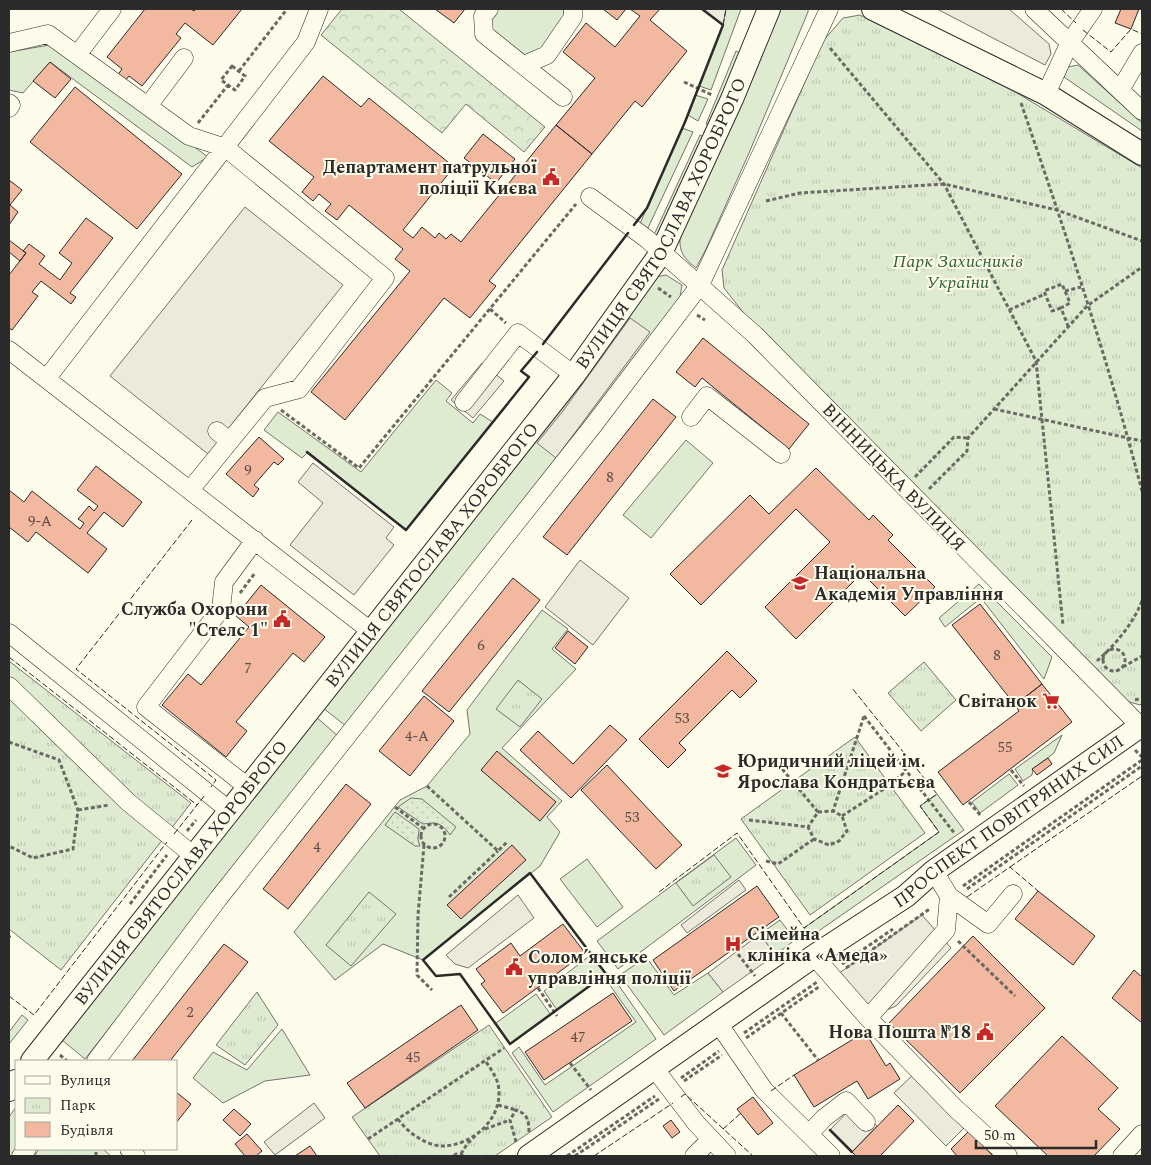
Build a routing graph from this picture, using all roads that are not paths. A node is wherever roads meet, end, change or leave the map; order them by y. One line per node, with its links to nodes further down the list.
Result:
1 (112, 9): 13 (street)
2 (319, 9): 23 (street)
3 (489, 9): 15 (street)
4 (573, 9): 15 (street)
5 (769, 9): 26 (main road, ВУЛИЦЯ СВЯТОСЛАВА ХОРОБРОГО)
6 (829, 9): 27 (street)
7 (873, 9): 17 (main road)
8 (1034, 9): 10 (street)
9 (1093, 9): 10 (street)
10 (1070, 42): 16 (street); 17 (street)
11 (9, 43): 13 (street)
12 (1142, 54): 16 (street)
13 (78, 55): 20 (street)
14 (184, 58): 20 (street)
15 (524, 65): 18 (street)
16 (1120, 90): 22 (street)
17 (1046, 94): 24 (main road)
18 (563, 97)
19 (9, 103): 21 (street)
20 (148, 106): 23 (street)
21 (9, 108)
22 (1142, 111)
23 (226, 148): 30 (street); 34 (street)
24 (1142, 154)
25 (590, 197): 26 (street, ВІННИЦЬКА ВУЛИЦЯ)
26 (661, 253): 27 (street, ВІННИЦЬКА ВУЛИЦЯ); 29 (main road, ВУЛИЦЯ СВЯТОСЛАВА ХОРОБРОГО)
27 (700, 285): 39 (street, ВІННИЦЬКА ВУЛИЦЯ); 50 (street)
28 (9, 350): 30 (street)
29 (574, 374): 31 (street); 37 (main road, ВУЛИЦЯ СВЯТОСЛАВА ХОРОБРОГО)
30 (47, 378): 34 (street)
31 (464, 402)
32 (691, 417): 33 (street)
33 (781, 454)
34 (190, 490): 35 (street)
35 (255, 540): 37 (street); 40 (street)
36 (9, 632): 41 (street)
37 (372, 632): 40 (main road, ВУЛИЦЯ СВЯТОСЛАВА ХОРОБРОГО)
38 (9, 686): 42 (street)
39 (1142, 726): 43 (main road, ПРОСПЕКТ ПОВІТРЯНИХ СИЛ)
40 (249, 788): 41 (main road, ВУЛИЦЯ СВЯТОСЛАВА ХОРОБРОГО)
41 (230, 811): 42 (main road, ВУЛИЦЯ СВЯТОСЛАВА ХОРОБРОГО)
42 (194, 856): 49 (main road, ВУЛИЦЯ СВЯТОСЛАВА ХОРОБРОГО)
43 (934, 871): 45 (street); 46 (main road, ПРОСПЕКТ ПОВІТРЯНИХ СИЛ)
44 (1013, 894): 45 (street)
45 (951, 897): 47 (street)
46 (814, 956): 47 (street); 48 (main road, ПРОСПЕКТ ПОВІТРЯНИХ СИЛ)
47 (868, 1018): 60 (street)
48 (718, 1023): 51 (main road, ПРОСПЕКТ ПОВІТРЯНИХ СИЛ); 53 (street)
49 (33, 1060)
50 (97, 1060)
51 (654, 1068): 55 (street); 56 (main road, ПРОСПЕКТ ПОВІТРЯНИХ СИЛ)
52 (866, 1122): 53 (street)
53 (808, 1134): 59 (street)
54 (1142, 1134): 61 (street)
55 (711, 1139): 57 (street); 58 (street)
56 (532, 1147)
57 (694, 1156)
58 (727, 1156)
59 (831, 1156)
60 (1008, 1156)
61 (1122, 1156)

